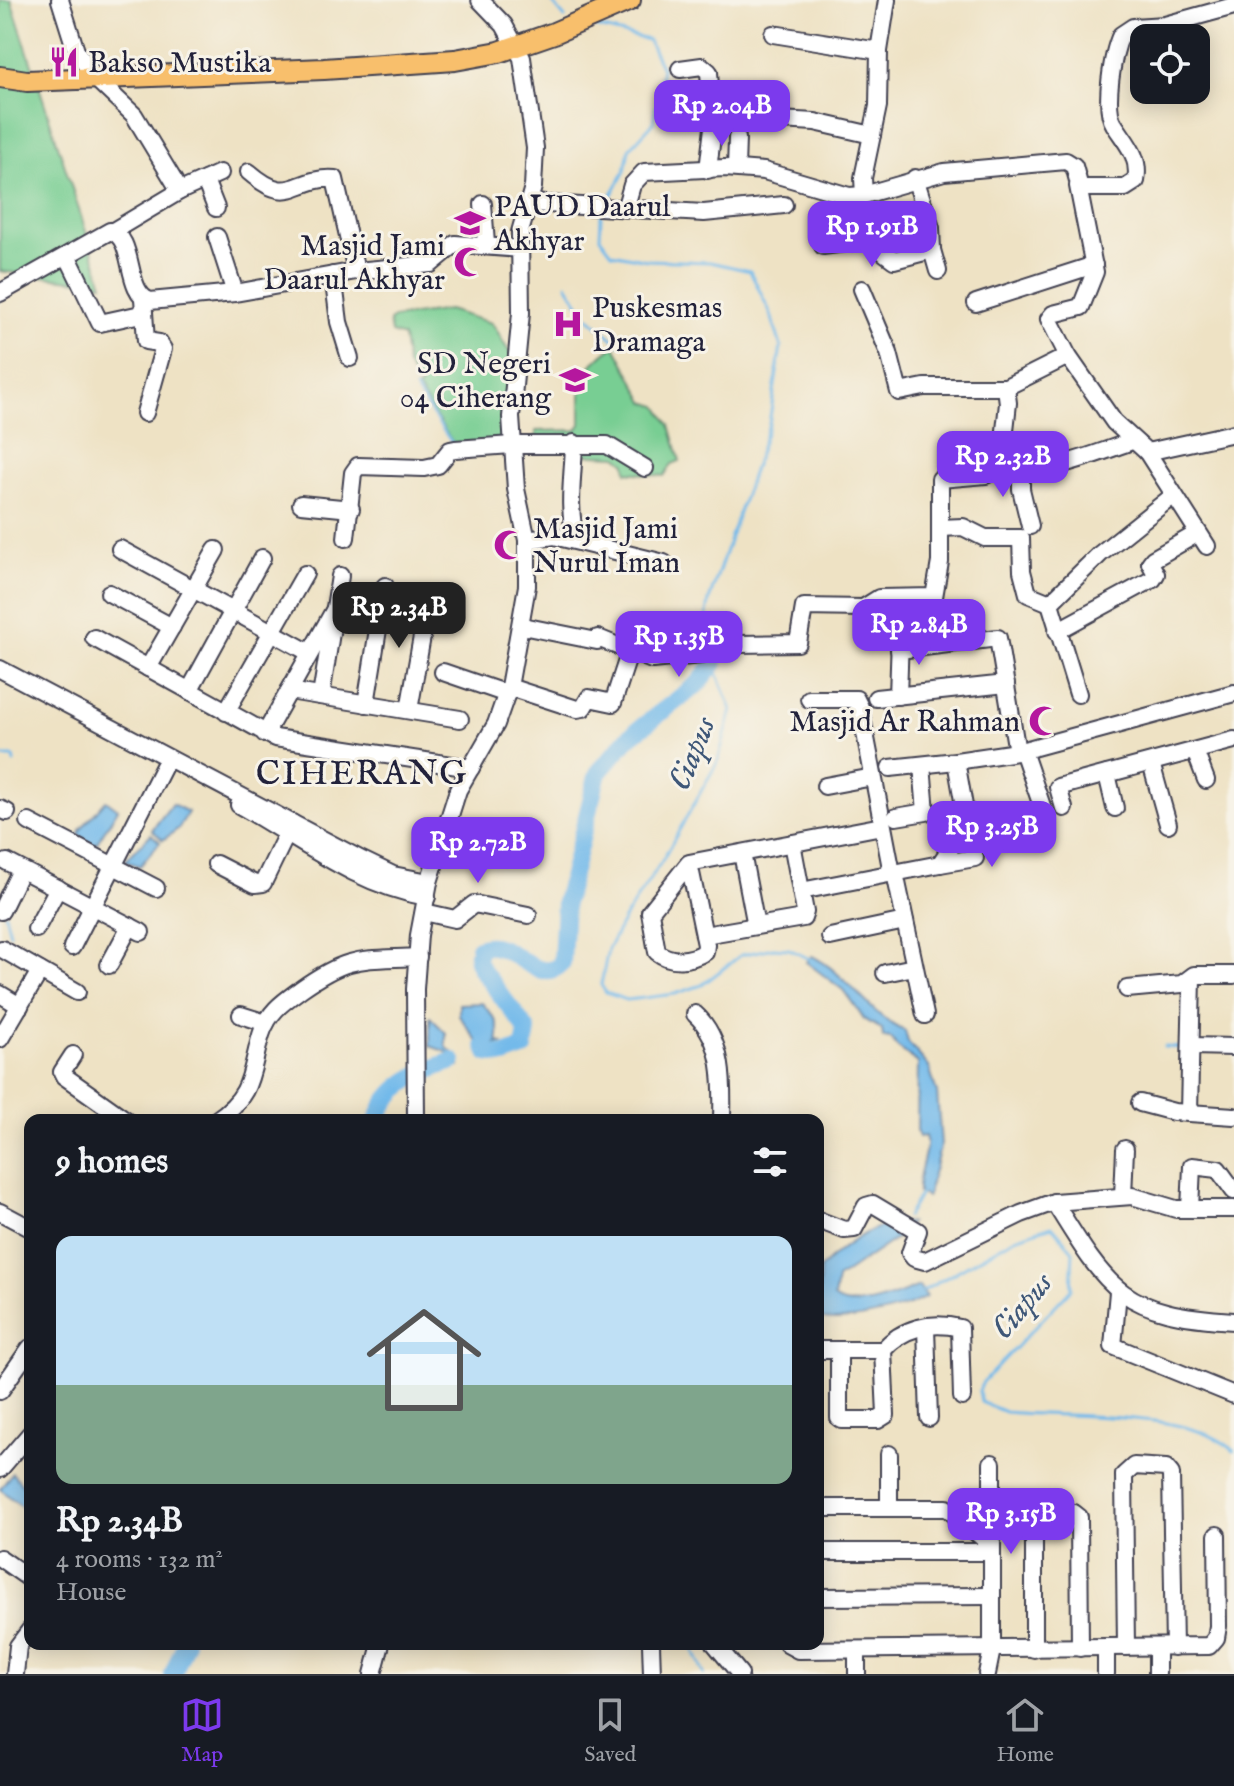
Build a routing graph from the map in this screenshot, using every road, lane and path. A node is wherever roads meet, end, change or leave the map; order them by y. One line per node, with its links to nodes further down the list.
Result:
1 (60, 0): 11 (street)
2 (480, 0): 7 (street)
3 (630, 0): 7 (main road)
4 (887, 0): 8 (street)
5 (1234, 6): 19 (street)
6 (773, 34): 8 (street)
7 (516, 46): 11 (main road); 22 (street)
8 (879, 51): 13 (street)
9 (680, 69): 16 (street)
10 (0, 77): 11 (main road)
11 (95, 78): 20 (street)
12 (741, 91): 13 (street)
13 (872, 135): 21 (street)
14 (737, 138): 15 (street)
15 (736, 168): 16 (street); 21 (street)
16 (708, 170): 25 (street)
17 (249, 172): 35 (street)
18 (915, 178): 19 (street); 21 (street); 32 (street)
19 (1078, 186): 34 (street)
20 (180, 191): 26 (street); 27 (street)
21 (864, 195)
22 (529, 203): 25 (street); 31 (street)
23 (483, 204): 29 (street)
24 (784, 205): 25 (street)
25 (622, 206)
26 (216, 208)
27 (113, 231): 33 (street); 42 (street)
28 (217, 237): 40 (street)
29 (486, 244): 31 (street); 35 (street)
30 (823, 246): 32 (street)
31 (521, 249): 50 (street)
32 (932, 250): 36 (street)
33 (68, 257): 39 (street); 42 (street)
34 (1094, 265): 41 (street); 43 (street)
35 (356, 271): 37 (street)
36 (938, 271)
37 (333, 275): 40 (street); 44 (street)
38 (862, 289): 45 (street)
39 (0, 293)
40 (235, 293): 42 (street)
41 (976, 303)
42 (142, 306): 46 (street)
43 (1068, 356): 45 (street); 48 (street)
44 (350, 358)
45 (1006, 387): 52 (street)
46 (145, 413)
47 (1234, 433): 51 (street)
48 (1132, 441): 51 (street); 54 (street)
49 (574, 443): 50 (street); 53 (street); 62 (street)
50 (512, 445): 57 (street); 61 (street)
51 (1147, 452): 55 (street)
52 (1001, 467): 54 (street); 59 (street)
53 (645, 468)
54 (1021, 468): 58 (street)
55 (1174, 495): 73 (street); 78 (street)
56 (301, 504): 57 (street)
57 (351, 509): 60 (street)
58 (1030, 526)
59 (940, 528): 73 (street); 81 (street)
60 (346, 538)
61 (527, 540): 62 (street); 76 (street)
62 (576, 541): 66 (street)
63 (120, 549): 70 (street)
64 (216, 550): 70 (street)
65 (262, 558): 75 (street)
66 (664, 563)
67 (305, 574): 79 (street)
68 (340, 576): 74 (street)
69 (385, 586): 97 (street)
70 (193, 589): 75 (street); 77 (street)
71 (109, 593): 77 (street)
72 (429, 597): 98 (street)
73 (1050, 603): 78 (street)
74 (336, 607): 82 (street); 93 (street)
75 (233, 611): 79 (street); 89 (street)
76 (522, 626): 81 (street); 88 (street)
77 (172, 627): 83 (street)
78 (1057, 631): 92 (street)
79 (272, 632): 82 (street); 99 (street)
80 (94, 638): 83 (street)
81 (630, 651): 88 (street)
82 (310, 653): 90 (street)
83 (148, 668): 89 (street)
84 (0, 669): 122 (street)
85 (443, 672): 88 (street)
86 (0, 680): 108 (street)
87 (1006, 684): 94 (street); 94 (street); 104 (street)
88 (508, 690): 109 (street)
89 (189, 691): 99 (street)
90 (289, 691): 93 (street); 101 (street)
91 (1234, 693): 104 (street)
92 (1078, 694)
93 (321, 696): 97 (street)
94 (898, 696): 95 (street)
95 (876, 698)
96 (809, 699): 112 (street)
97 (366, 704): 98 (street)
98 (409, 710): 100 (street)
99 (226, 712): 101 (street)
100 (460, 719)
101 (265, 734): 109 (street)
102 (1234, 740): 103 (street)
103 (1195, 751): 106 (street); 113 (street)
104 (1020, 752): 105 (street); 117 (street)
105 (956, 761): 107 (street); 120 (street)
106 (1151, 763): 111 (street); 121 (street)
107 (922, 765): 110 (street); 119 (street)
108 (164, 766): 122 (street); 128 (street)
109 (471, 768): 133 (street)
110 (890, 768)
111 (1107, 774): 115 (street); 116 (street)
112 (873, 777): 114 (street); 119 (street)
113 (1206, 780)
114 (825, 786)
115 (1064, 808)
116 (1115, 808)
117 (1044, 812)
118 (29, 822): 128 (street)
119 (889, 822): 123 (street); 129 (street)
120 (967, 823): 127 (street); 127 (street)
121 (1168, 824)
122 (290, 826): 126 (street); 133 (street)
123 (792, 843): 124 (street); 132 (street)
124 (742, 853): 125 (street); 138 (street)
125 (689, 863): 140 (street); 140 (street)
126 (216, 864)
127 (940, 864): 129 (street)
128 (113, 866): 131 (street); 134 (street)
129 (893, 873): 132 (street); 137 (street)
130 (58, 888): 134 (street); 135 (street); 139 (street)
131 (156, 888)
132 (801, 891): 138 (street)
133 (426, 897): 136 (street); 144 (street)
134 (92, 906): 142 (street); 145 (street)
135 (1, 911)
136 (528, 915)
137 (905, 921): 141 (street); 146 (street)
138 (756, 926): 140 (street)
139 (36, 929)
140 (704, 935)
141 (830, 937)
142 (72, 947)
143 (2, 949): 147 (street)
144 (418, 957): 158 (street); 167 (street)
145 (109, 965)
146 (914, 967): 148 (street); 157 (street)
147 (40, 971): 152 (street); 154 (street)
148 (885, 973)
149 (1234, 975): 150 (street)
150 (1192, 977): 151 (street); 160 (street)
151 (1127, 989)
152 (77, 992)
153 (0, 994): 154 (street)
154 (20, 1006): 159 (street)
155 (695, 1014): 168 (street)
156 (241, 1015): 158 (street)
157 (925, 1015)
158 (266, 1023): 166 (street)
159 (0, 1039)
160 (1192, 1046): 161 (street); 164 (street)
161 (1234, 1047)
162 (73, 1055): 165 (street)
163 (1140, 1103): 164 (street)
164 (1189, 1113): 169 (street)
165 (118, 1114)
166 (222, 1114)
167 (416, 1114)
168 (722, 1114)
169 (1234, 1116)
170 (1125, 1149): 172 (street)
171 (1234, 1191): 174 (street)
172 (1123, 1196): 173 (street); 174 (street)
173 (1054, 1202): 177 (street); 179 (street)
174 (1190, 1209): 175 (street)
175 (1234, 1209)
176 (0, 1212): 178 (street)
177 (824, 1222)
178 (24, 1225)
179 (1118, 1292): 180 (street); 187 (street)
180 (1234, 1321)
181 (926, 1328): 184 (street); 188 (street); 189 (street)
182 (824, 1350): 183 (street)
183 (839, 1350): 184 (street); 184 (street)
184 (883, 1350)
185 (24, 1357): 186 (street)
186 (0, 1391)
187 (1234, 1395)
188 (962, 1397)
189 (929, 1418)
190 (24, 1443): 193 (street)
191 (889, 1454): 194 (street)
192 (992, 1463): 197 (street)
193 (0, 1469)
194 (889, 1507): 195 (street); 197 (street)
195 (824, 1508)
196 (1217, 1535): 206 (street)
197 (991, 1548): 198 (street); 201 (street)
198 (824, 1552)
199 (0, 1558): 200 (street)
200 (24, 1575)
201 (992, 1596): 202 (street); 208 (street)
202 (824, 1597)
203 (24, 1638): 217 (street)
204 (1106, 1647): 205 (street); 207 (street); 223 (street)
205 (1126, 1647): 206 (street); 206 (street)
206 (1165, 1647): 224 (street)
207 (1080, 1648): 209 (street); 209 (street)
208 (992, 1649): 209 (street); 216 (street); 222 (street)
209 (1034, 1649)
210 (379, 1650): 218 (street)
211 (651, 1650): 219 (street)
212 (720, 1650): 220 (street)
213 (798, 1650): 214 (street)
214 (824, 1650)
215 (824, 1650): 216 (street)
216 (857, 1650): 221 (street)
217 (15, 1674)
218 (373, 1674)
219 (652, 1674)
220 (740, 1674)
221 (857, 1674)
222 (987, 1674)
223 (1106, 1674)
224 (1157, 1674)

